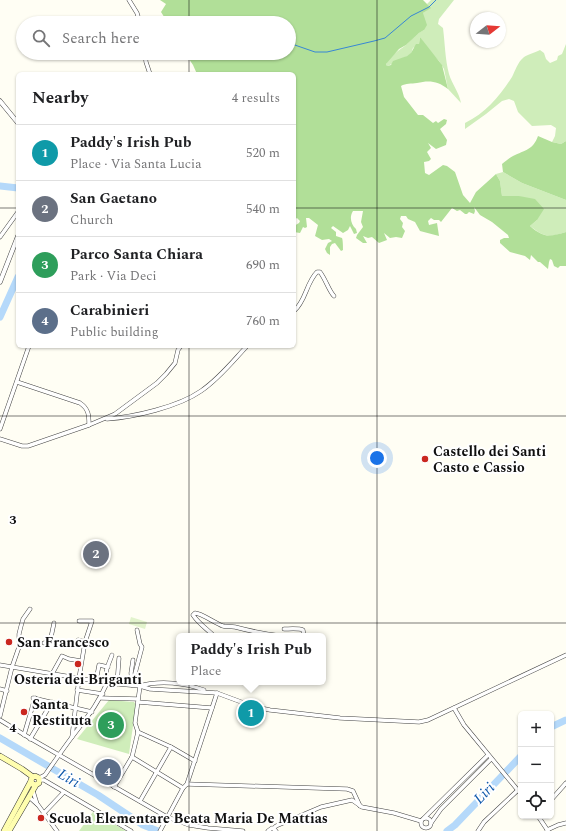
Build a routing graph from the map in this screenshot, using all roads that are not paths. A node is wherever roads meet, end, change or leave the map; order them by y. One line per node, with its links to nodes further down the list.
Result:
1 (129, 0): 2 (street)
2 (138, 16)
3 (146, 60): 4 (street)
4 (149, 72)
5 (0, 101): 6 (street)
6 (16, 121)
7 (16, 215): 8 (street)
8 (0, 237)
9 (16, 241): 10 (street)
10 (0, 282)
11 (334, 296): 12 (street)
12 (296, 309)
13 (28, 348): 16 (street)
14 (180, 348): 17 (street)
15 (245, 348): 17 (street)
16 (17, 382): 18 (street); 19 (street)
17 (104, 420): 18 (street)
18 (89, 425): 20 (street)
19 (0, 429)
20 (0, 439)
21 (30, 609): 38 (street)
22 (79, 621): 30 (street)
23 (54, 623): 31 (street)
24 (284, 629): 28 (street)
25 (137, 630): 46 (street)
26 (210, 633): 27 (street)
27 (262, 633)
28 (304, 633)
29 (78, 640): 30 (street)
30 (85, 642): 36 (street)
31 (44, 643)
32 (566, 655): 60 (street)
33 (112, 656): 39 (street)
34 (119, 658): 45 (street)
35 (133, 660): 46 (street)
36 (81, 661): 40 (street); 41 (street)
37 (0, 665): 38 (street)
38 (12, 667): 40 (street); 51 (street)
39 (108, 667): 42 (street); 43 (street)
40 (52, 674): 41 (street)
41 (79, 678): 42 (street); 50 (street)
42 (96, 681): 43 (street)
43 (106, 682): 45 (street); 54 (street)
44 (176, 683): 48 (street)
45 (117, 684): 46 (street)
46 (132, 685): 48 (street)
47 (187, 685): 52 (street)
48 (140, 686): 52 (street); 55 (street)
49 (0, 689): 51 (street)
50 (77, 690): 54 (street); 58 (street)
51 (6, 691): 57 (street)
52 (209, 692): 53 (street)
53 (217, 693): 59 (street); 60 (street)
54 (102, 696): 55 (street); 61 (street)
55 (138, 701): 59 (street); 63 (street)
56 (52, 702): 58 (street); 64 (street); 66 (street)
57 (2, 704): 62 (street)
58 (75, 708): 61 (street); 65 (street)
59 (212, 708): 73 (street)
60 (454, 708): 68 (street)
61 (92, 712): 65 (street)
62 (0, 718): 64 (street)
63 (138, 732): 67 (street); 71 (street)
64 (24, 735): 66 (street)
65 (72, 737): 70 (street)
66 (30, 739): 70 (street)
67 (171, 747): 73 (street); 74 (street)
68 (488, 755): 72 (street); 93 (street)
69 (0, 756): 75 (main road)
70 (59, 757): 76 (street); 80 (street)
71 (132, 757): 74 (street); 80 (street)
72 (491, 759): 83 (street); 96 (street)
73 (195, 761): 78 (street)
74 (157, 772): 81 (street); 88 (street)
75 (32, 779): 76 (main road); 79 (main road); 82 (main road)
76 (39, 779): 79 (main road); 85 (street)
77 (566, 783): 87 (street)
78 (187, 784): 81 (street); 90 (street)
79 (36, 785): 84 (main road)
80 (114, 787): 88 (street)
81 (184, 788): 92 (street)
82 (26, 789): 86 (main road); 99 (main road)
83 (518, 790): 107 (street)
84 (33, 791): 86 (main road); 89 (street)
85 (64, 792): 91 (street); 102 (street)
86 (29, 797): 89 (street); 100 (main road)
87 (554, 797)
88 (140, 801): 92 (street)
89 (38, 805): 91 (street)
90 (360, 806): 93 (street); 97 (street)
91 (44, 813): 101 (street)
92 (166, 819): 103 (street); 104 (street)
93 (422, 819): 96 (street); 96 (street)
94 (542, 819): 98 (street)
95 (566, 823): 98 (street)
96 (430, 825): 106 (street)
97 (275, 830): 105 (street)
98 (548, 830)
99 (4, 831)
100 (9, 831)
101 (57, 831)
102 (131, 831)
103 (160, 831)
104 (244, 831)
105 (268, 831)
106 (424, 831)
107 (478, 831)

